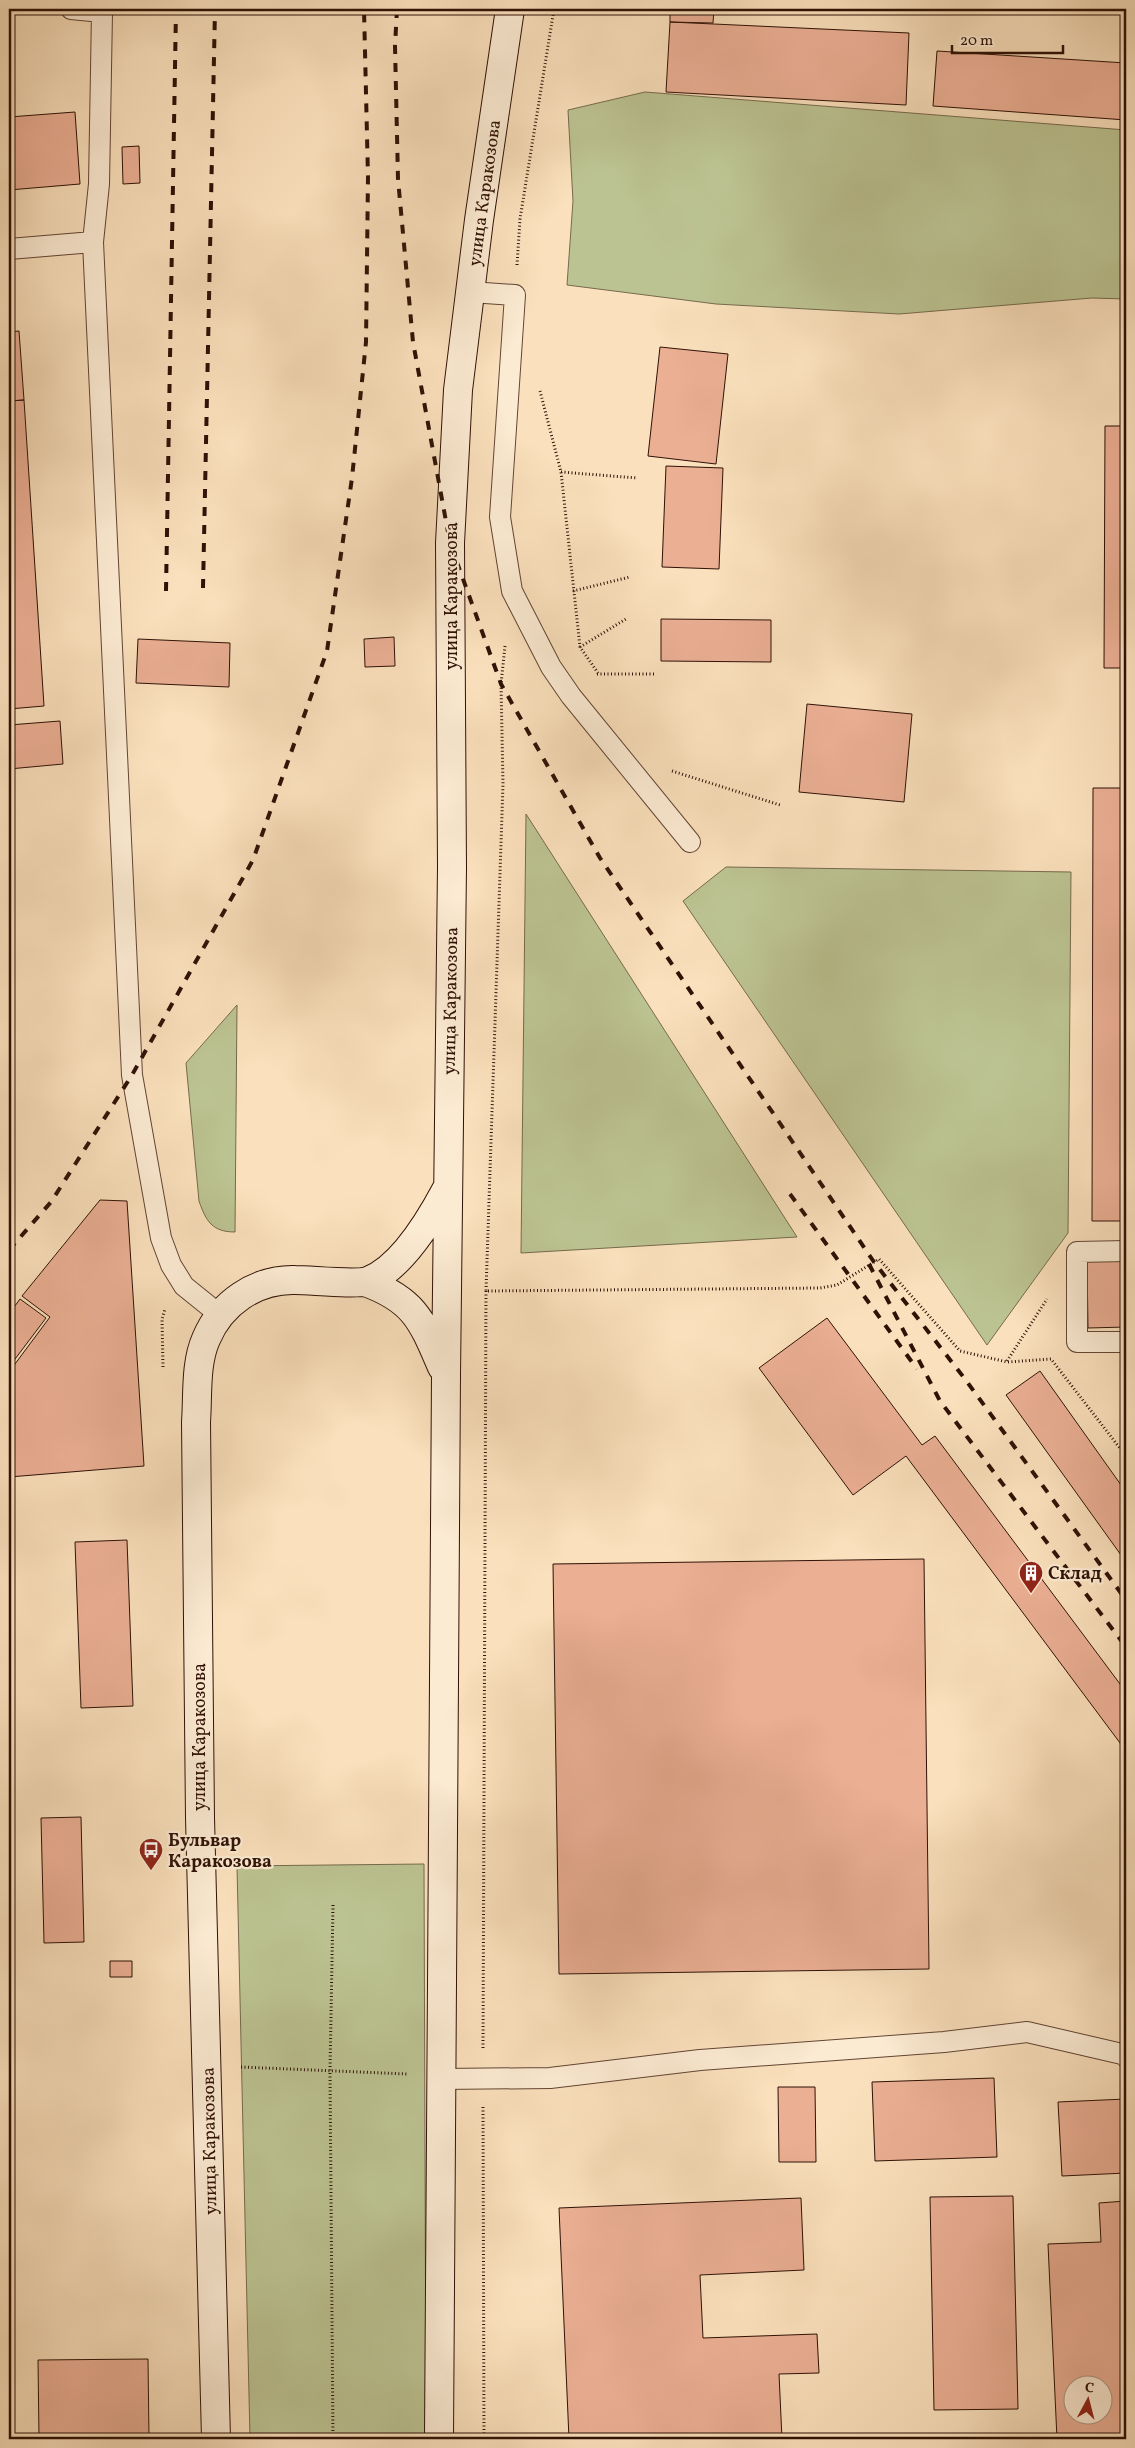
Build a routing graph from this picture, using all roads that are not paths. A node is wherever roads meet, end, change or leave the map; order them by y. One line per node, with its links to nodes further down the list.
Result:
1 (71, 9): 3 (lane)
2 (510, 9): 6 (main road, улица Каракозова)
3 (101, 10): 4 (lane)
4 (93, 242): 5 (lane); 11 (lane)
5 (9, 249)
6 (470, 292): 7 (lane); 8 (main road, улица Каракозова)
7 (690, 842)
8 (448, 1186): 10 (main road, улица Каракозова); 13 (main road, улица Каракозова)
9 (1126, 1251): 12 (lane)
10 (366, 1282): 11 (main road, улица Каракозова); 13 (main road, улица Каракозова)
11 (220, 1316): 16 (main road, улица Каракозова)
12 (1126, 1342)
13 (446, 1375): 15 (main road, улица Каракозова)
14 (1126, 2057): 15 (lane)
15 (441, 2080): 17 (main road, улица Каракозова)
16 (216, 2439)
17 (439, 2439)

